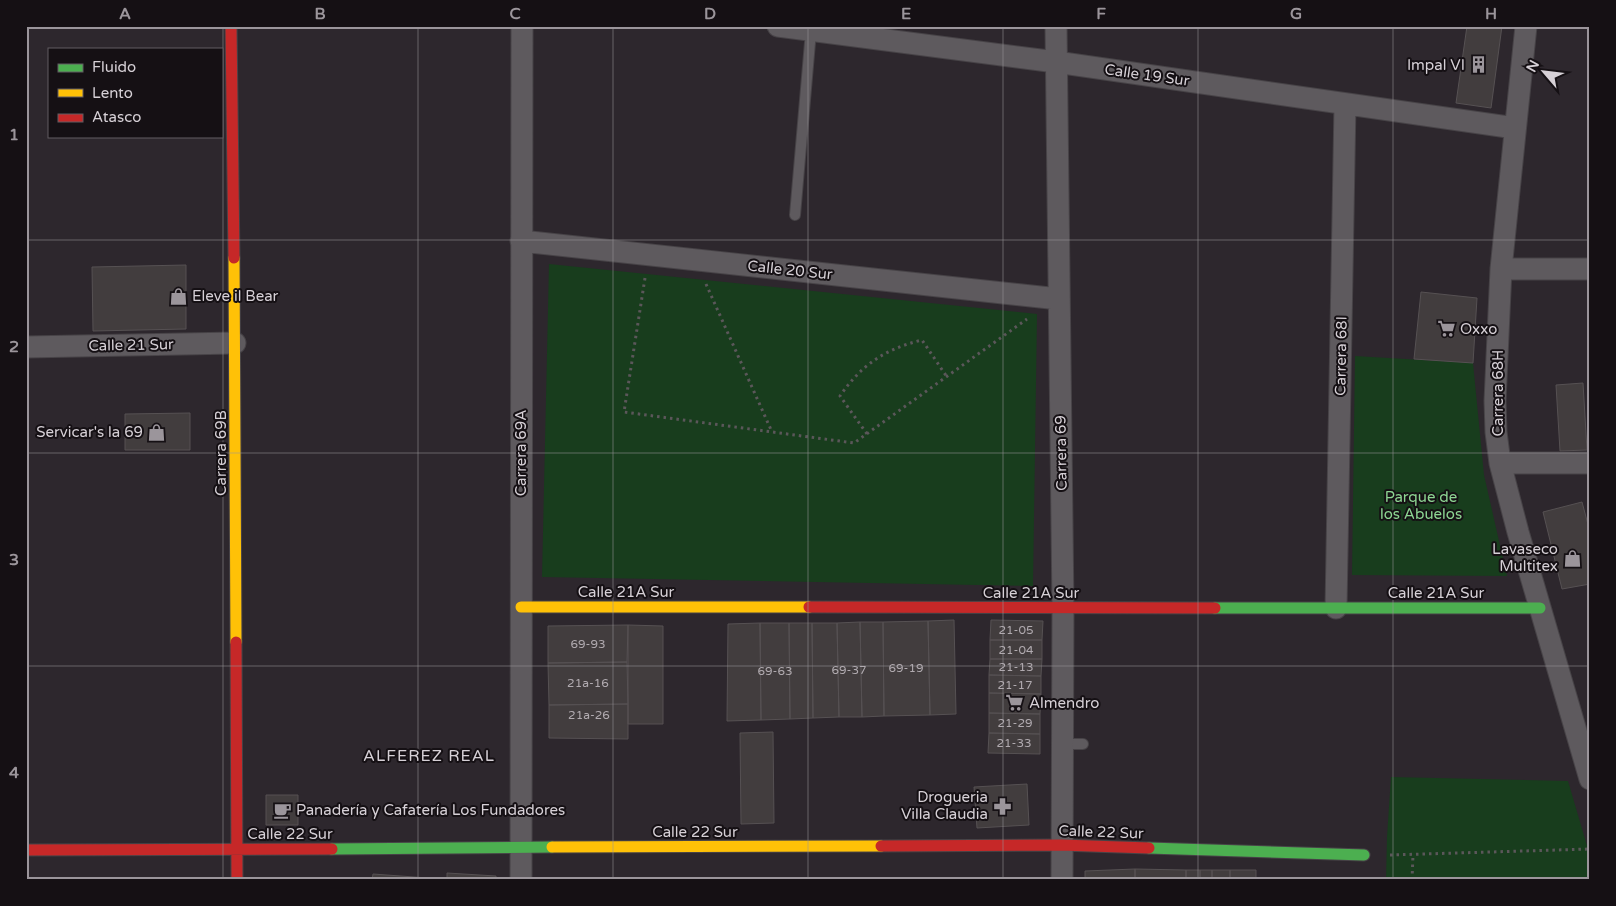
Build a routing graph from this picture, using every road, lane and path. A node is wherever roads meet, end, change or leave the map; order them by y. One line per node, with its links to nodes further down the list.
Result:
1 (231, 26): 18 (street, Carrera 69B)
2 (522, 26): 11 (street, Carrera 69A)
3 (778, 26): 6 (street, Calle 19 Sur)
4 (1056, 26): 7 (street, Carrera 69)
5 (1526, 26): 9 (street, Carrera 68H)
6 (811, 31): 7 (street, Calle 19 Sur); 10 (lane)
7 (1056, 62): 8 (street, Calle 19 Sur); 16 (street, Carrera 69)
8 (1345, 104): 9 (street, Calle 19 Sur); 27 (street, Carrera 68I)
9 (1515, 128): 12 (street, Carrera 68H)
10 (795, 215)
11 (521, 241): 16 (street, Calle 20 Sur); 25 (street, Carrera 69A)
12 (1501, 269): 13 (street); 24 (street, Carrera 68H)
13 (1590, 269)
14 (645, 277): 21 (path)
15 (705, 282): 21 (path)
16 (1059, 299): 26 (street, Carrera 69)
17 (1033, 315): 20 (path)
18 (235, 344): 19 (street, Calle 21 Sur); 32 (street, Carrera 69B)
19 (26, 347)
20 (947, 377): 22 (path); 22 (path)
21 (772, 432): 22 (path)
22 (866, 434)
23 (1590, 462): 24 (street)
24 (1500, 464): 28 (street, Carrera 68H)
25 (521, 607): 26 (street, Calle 21A Sur); 31 (street, Carrera 69A)
26 (1063, 608): 27 (street, Calle 21A Sur); 30 (street, Carrera 69)
27 (1336, 608): 28 (street, Calle 21A Sur)
28 (1540, 608): 29 (street, Carrera 68H)
29 (1590, 779)
30 (1061, 845): 31 (street, Calle 22 Sur); 35 (street, Calle 22 Sur); 39 (street, Carrera 69)
31 (521, 848): 32 (street, Calle 22 Sur); 38 (street, Carrera 69A)
32 (237, 849): 34 (street, Calle 22 Sur); 37 (street, Carrera 69B)
33 (1590, 849): 36 (path)
34 (26, 850)
35 (1364, 855): 36 (path)
36 (1413, 855): 40 (path)
37 (237, 880)
38 (521, 880)
39 (1062, 880)
40 (1412, 880)

